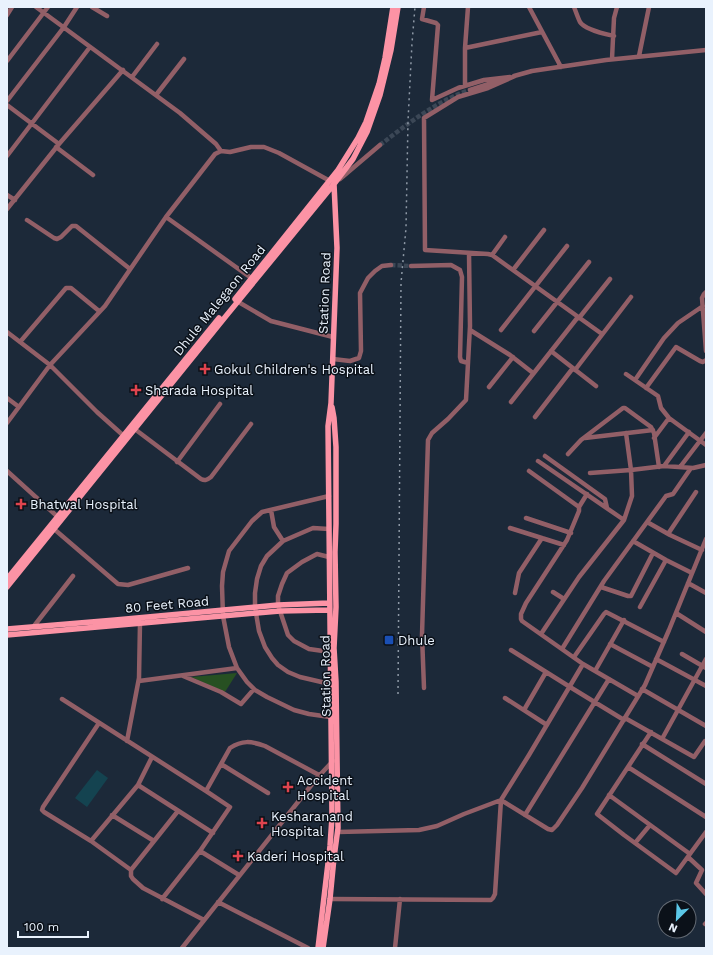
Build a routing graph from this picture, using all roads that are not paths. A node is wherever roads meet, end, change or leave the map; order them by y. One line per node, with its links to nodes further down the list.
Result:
1 (12, 7): 15 (street)
2 (36, 7): 14 (street)
3 (48, 7): 14 (street)
4 (77, 7): 17 (street)
5 (92, 7): 16 (street)
6 (393, 7): 43 (main road, Dhule Malegaon Road)
7 (398, 7): 43 (main road, Dhule Malegaon Road)
8 (424, 7): 32 (street)
9 (468, 7): 22 (street)
10 (529, 7): 18 (street)
11 (574, 7): 19 (street)
12 (617, 7): 19 (street)
13 (649, 7): 24 (street)
14 (44, 12): 17 (street); 27 (street)
15 (7, 15)
16 (107, 16)
17 (64, 27): 21 (street); 35 (street)
18 (542, 32): 22 (street); 28 (street)
19 (614, 36): 26 (street)
20 (157, 44): 31 (street)
21 (90, 47): 29 (street); 37 (street)
22 (465, 48): 32 (street)
23 (706, 50): 24 (street)
24 (640, 56): 26 (street)
25 (184, 59): 34 (street)
26 (612, 59): 28 (street)
27 (7, 61)
28 (561, 67): 30 (street)
29 (123, 70): 31 (street); 38 (street)
30 (515, 76): 32 (street); 33 (street); 52 (street)
31 (132, 77): 34 (street)
32 (465, 86)
33 (470, 90)
34 (156, 95): 40 (street)
35 (7, 101)
36 (7, 104): 37 (street)
37 (31, 123): 38 (street); 41 (street)
38 (57, 145): 42 (street); 45 (street)
39 (380, 145): 43 (street)
40 (221, 151): 43 (street); 47 (street)
41 (7, 156)
42 (93, 175)
43 (332, 183): 59 (main road, Dhule Malegaon Road); 74 (main road, Station Road)
44 (7, 195): 45 (street)
45 (15, 200): 46 (street)
46 (7, 209)
47 (166, 217): 57 (street); 59 (street)
48 (27, 220): 57 (street)
49 (544, 230): 58 (street)
50 (505, 237): 53 (street)
51 (567, 246): 61 (street)
52 (469, 252): 53 (street); 69 (street)
53 (492, 255): 58 (street)
54 (589, 262): 65 (street)
55 (391, 265): 79 (street)
56 (411, 266): 81 (street)
57 (130, 269): 67 (street)
58 (513, 270): 61 (street)
59 (254, 279): 64 (main road, Dhule Malegaon Road)
60 (610, 279): 68 (street)
61 (535, 286): 65 (street); 70 (street)
62 (706, 292): 66 (street)
63 (631, 297): 73 (street)
64 (236, 301): 74 (street); 99 (main road, Dhule Malegaon Road)
65 (557, 302): 68 (street); 71 (street)
66 (703, 306): 77 (street); 86 (street)
67 (99, 311): 75 (street); 82 (street)
68 (578, 318): 73 (street); 76 (street)
69 (470, 330): 78 (street); 81 (street)
70 (500, 330)
71 (534, 331)
72 (7, 332): 75 (street)
73 (602, 334): 83 (street)
74 (333, 338): 79 (main road, Station Road)
75 (20, 342): 82 (street)
76 (551, 351): 83 (street); 84 (street)
77 (706, 351)
78 (513, 357): 84 (street); 88 (street)
79 (333, 359): 92 (main road, Station Road)
80 (706, 360): 89 (street)
81 (468, 363): 193 (street)
82 (50, 365): 94 (street); 104 (street)
83 (574, 369): 87 (street); 95 (street)
84 (533, 373): 91 (street)
85 (626, 374): 86 (street)
86 (635, 380): 89 (street)
87 (596, 386)
88 (489, 387)
89 (646, 388): 96 (street)
90 (7, 398): 94 (street)
91 (511, 402)
92 (331, 403): 123 (main road, Station Road); 213 (main road, Station Road)
93 (220, 404): 112 (street)
94 (18, 408): 97 (street)
95 (535, 417)
96 (669, 418): 101 (street); 106 (street)
97 (7, 423)
98 (251, 424): 112 (street)
99 (133, 428): 104 (main road, Dhule Malegaon Road); 112 (street)
100 (653, 430): 103 (street); 105 (street); 106 (street)
101 (689, 432): 107 (street); 114 (street)
102 (706, 432): 107 (street)
103 (626, 433): 105 (street); 117 (street)
104 (125, 438): 127 (main road, Dhule Malegaon Road)
105 (584, 438): 109 (street)
106 (654, 438): 114 (street)
107 (700, 441): 108 (street); 115 (street)
108 (706, 445)
109 (568, 454)
110 (545, 456): 125 (street)
111 (538, 461): 122 (street)
112 (177, 462)
113 (706, 465): 116 (street)
114 (662, 466): 115 (street); 117 (street)
115 (680, 467): 116 (street)
116 (691, 468): 130 (street)
117 (631, 470): 120 (street); 129 (street)
118 (7, 471): 127 (street)
119 (529, 471): 124 (street)
120 (590, 473)
121 (696, 492): 135 (street)
122 (586, 494): 124 (street); 125 (street)
123 (329, 496): 126 (street); 133 (main road, Station Road)
124 (579, 507): 134 (street)
125 (607, 508): 129 (street)
126 (271, 510): 137 (street); 162 (street)
127 (59, 518): 132 (main road); 148 (main road, Dhule Malegaon Road)
128 (526, 518): 134 (street)
129 (624, 520): 155 (street)
130 (647, 522): 135 (street); 138 (street)
131 (510, 528): 136 (street)
132 (54, 529): 145 (street); 150 (main road)
133 (329, 529): 137 (street); 143 (main road, Station Road)
134 (570, 533): 140 (street)
135 (668, 534): 141 (street)
136 (542, 538): 140 (street); 152 (street)
137 (283, 541): 159 (street)
138 (633, 541): 142 (street); 151 (street)
139 (705, 542): 141 (street)
140 (564, 545): 169 (street)
141 (702, 550): 146 (street)
142 (653, 554): 144 (street); 151 (street)
143 (329, 557): 156 (main road, Station Road); 157 (street)
144 (666, 560): 146 (street); 158 (street)
145 (188, 568)
146 (692, 573): 149 (street)
147 (73, 576): 166 (street)
148 (7, 579)
149 (688, 583): 154 (street); 163 (street)
150 (7, 587)
151 (601, 587): 173 (street)
152 (515, 592)
153 (553, 592): 155 (street)
154 (706, 593)
155 (564, 599): 169 (street)
156 (329, 603): 157 (main road, 80 Feet Road); 160 (main road, Station Road)
157 (278, 605): 159 (main road, 80 Feet Road); 161 (street)
158 (640, 607)
159 (255, 610): 161 (main road, 80 Feet Road); 162 (main road, 80 Feet Road); 190 (street)
160 (330, 610): 161 (main road, 80 Feet Road); 175 (main road, Station Road)
161 (280, 611): 175 (street)
162 (222, 613): 165 (main road, 80 Feet Road); 166 (main road, 80 Feet Road); 183 (street)
163 (676, 613): 168 (street); 171 (street)
164 (624, 620): 171 (street); 172 (street); 177 (street)
165 (140, 623): 170 (main road, 80 Feet Road); 189 (street)
166 (34, 626): 167 (main road, 80 Feet Road)
167 (7, 629)
168 (706, 632)
169 (541, 634): 173 (street)
170 (7, 635)
171 (664, 642): 178 (street)
172 (610, 644): 181 (street); 184 (street)
173 (562, 649): 177 (street)
174 (512, 650): 185 (street)
175 (330, 652): 190 (main road, Station Road)
176 (682, 654): 182 (street)
177 (574, 657): 180 (street)
178 (656, 659): 181 (street); 188 (street)
179 (706, 659): 182 (street)
180 (583, 664): 184 (street); 192 (street)
181 (653, 667): 195 (street)
182 (704, 667): 188 (street)
183 (237, 668): 186 (street); 194 (street)
184 (595, 671): 187 (street)
185 (546, 672): 192 (street); 201 (street)
186 (182, 675): 189 (street); 194 (street)
187 (609, 679): 196 (street); 199 (street)
188 (694, 680): 191 (street); 200 (street)
189 (139, 681): 210 (street)
190 (330, 684): 202 (main road, Station Road)
191 (706, 686)
192 (570, 687): 199 (street); 205 (street)
193 (424, 688)
194 (254, 689): 202 (street)
195 (642, 689): 196 (street); 200 (street)
196 (638, 696): 203 (street)
197 (505, 698): 201 (street)
198 (62, 700): 204 (street)
199 (596, 702): 203 (street); 226 (street)
200 (678, 709): 206 (street); 208 (street)
201 (524, 710): 205 (street)
202 (330, 717): 214 (main road, Station Road)
203 (624, 719): 207 (street); 226 (street)
204 (99, 723): 210 (street); 232 (street)
205 (547, 725): 223 (street)
206 (706, 726)
207 (651, 732): 208 (street); 211 (street)
208 (662, 739): 209 (street)
209 (706, 740)
210 (127, 741): 212 (street)
211 (642, 744): 216 (street); 218 (street)
212 (152, 757): 219 (street); 220 (street)
213 (336, 757): 214 (street); 229 (main road, Station Road)
214 (331, 763): 217 (street); 249 (main road, Station Road)
215 (221, 764): 217 (street); 220 (street); 221 (street)
216 (628, 767): 222 (street); 227 (street)
217 (319, 775): 239 (street)
218 (706, 784)
219 (138, 785): 224 (street); 225 (street)
220 (206, 791): 231 (street)
221 (268, 793)
222 (609, 795): 228 (street); 234 (street)
223 (501, 800): 226 (street); 229 (street); 244 (street)
224 (178, 811): 231 (street); 233 (street)
225 (112, 815): 232 (street); 233 (street)
226 (525, 815)
227 (706, 817)
228 (650, 825): 234 (street); 236 (street)
229 (338, 832): 243 (main road, Station Road)
230 (706, 832): 236 (street)
231 (213, 833): 235 (street)
232 (90, 841): 237 (street)
233 (154, 841): 237 (street)
234 (635, 843): 236 (street)
235 (200, 851): 239 (street); 242 (street)
236 (689, 856): 240 (street)
237 (131, 870): 242 (street)
238 (706, 871): 240 (street)
239 (239, 875): 245 (street)
240 (699, 877): 241 (street)
241 (706, 894)
242 (162, 899): 246 (street)
243 (330, 899): 244 (street); 250 (main road, Station Road)
244 (400, 899): 251 (street)
245 (218, 902): 246 (street); 248 (street)
246 (204, 920): 247 (street)
247 (182, 948)
248 (308, 948)
249 (318, 948)
250 (323, 948)
251 (395, 948)

